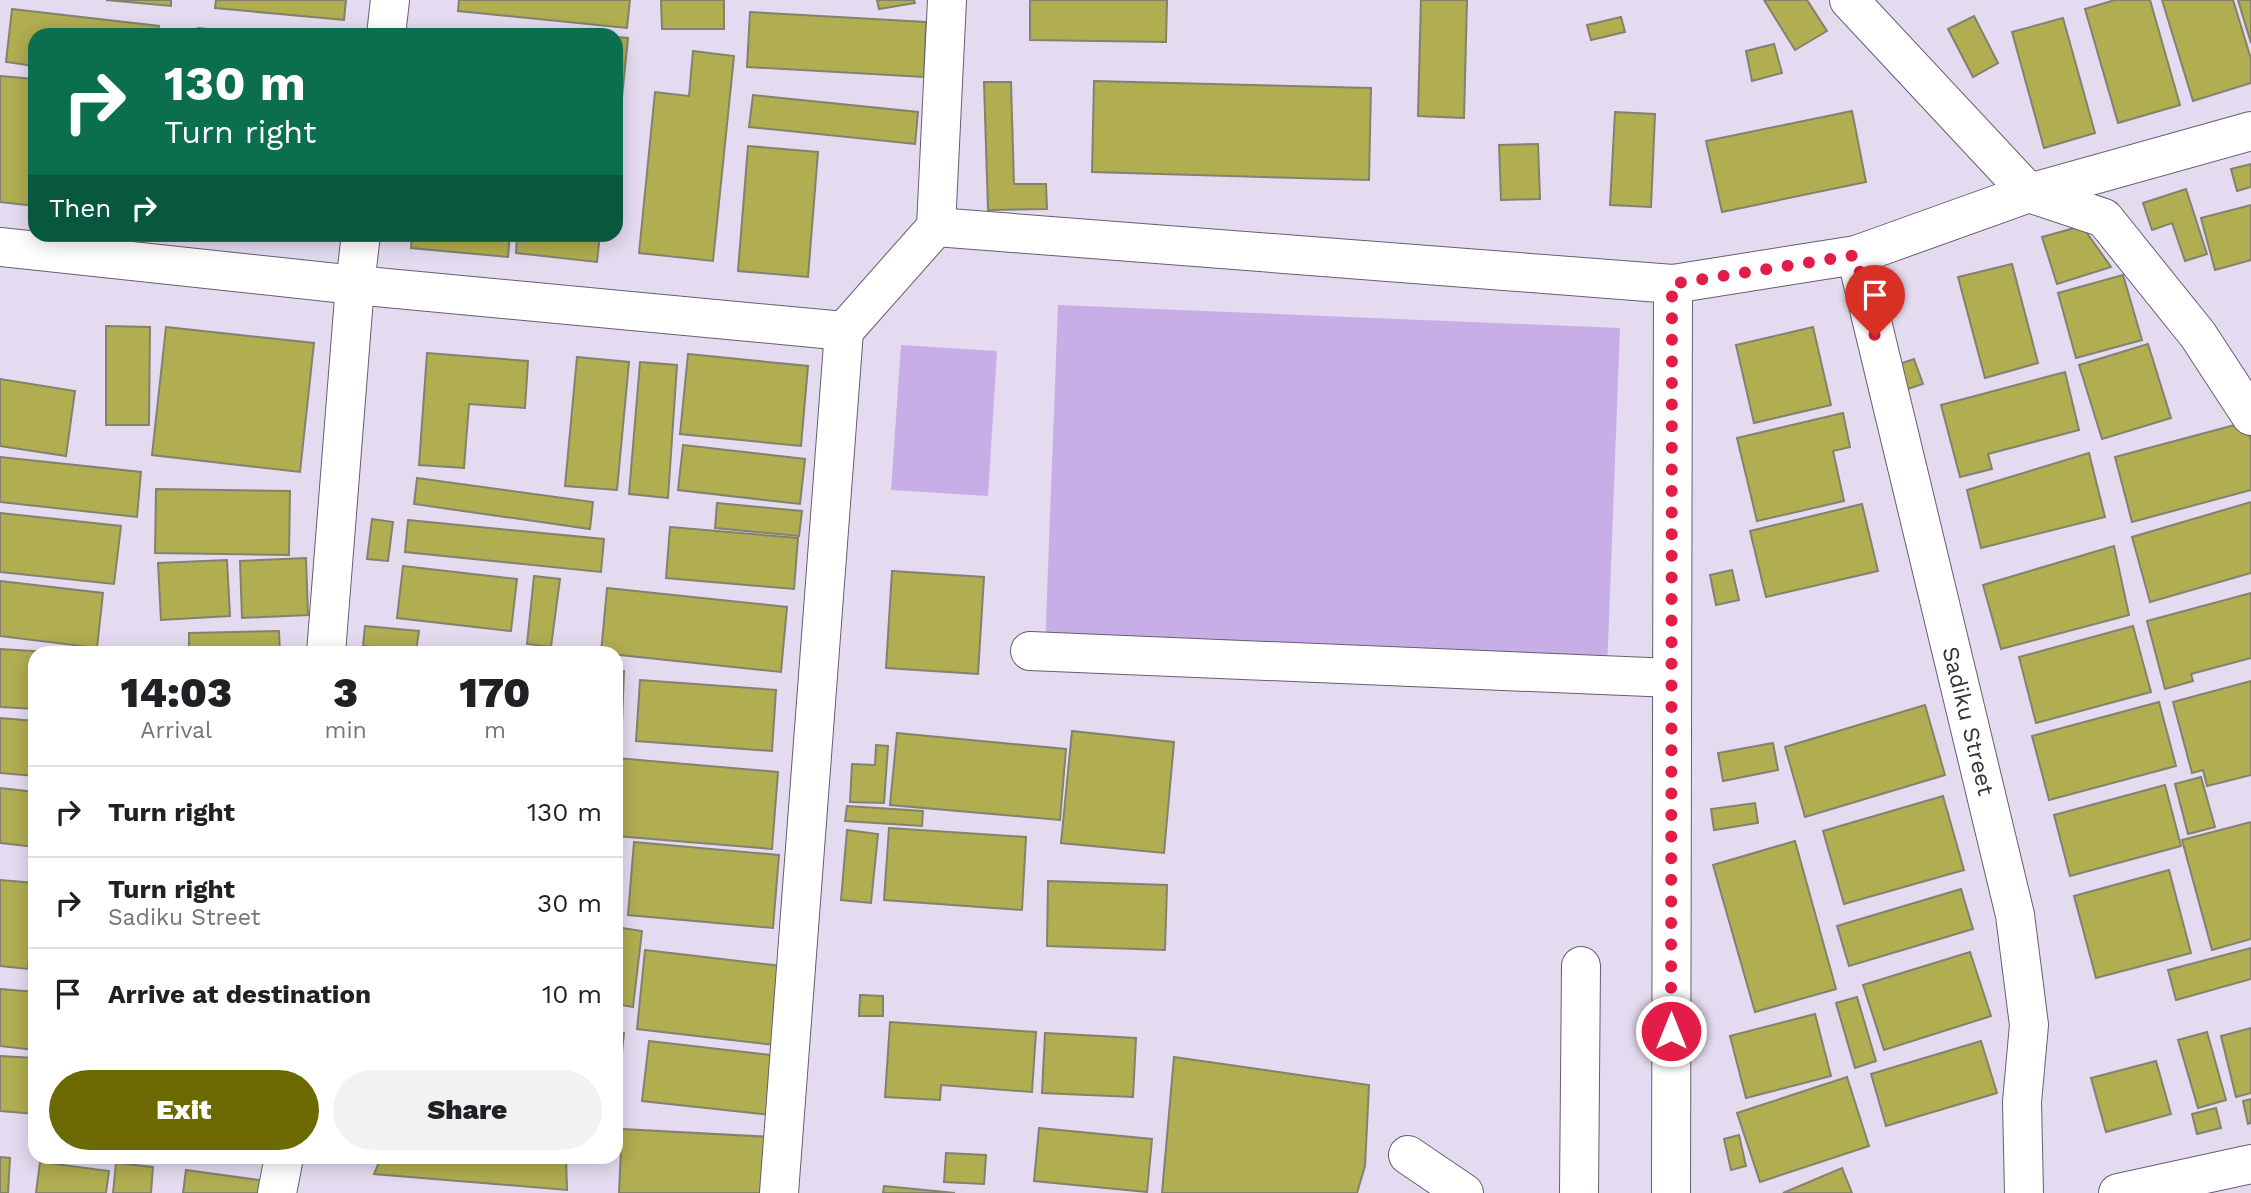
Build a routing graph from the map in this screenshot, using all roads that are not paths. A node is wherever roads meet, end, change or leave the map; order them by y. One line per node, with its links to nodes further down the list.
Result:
1 (390, 0): 4 (street)
2 (947, 0): 7 (street)
3 (1849, 0): 6 (street)
4 (387, 28)
5 (2251, 131): 6 (street)
6 (2029, 193): 10 (street); 14 (street)
7 (936, 227): 11 (street); 13 (street)
8 (360, 242): 12 (street)
9 (0, 247): 12 (street)
10 (1856, 255): 11 (street); 27 (street, Sadiku Street)
11 (1672, 284): 17 (street)
12 (355, 285): 13 (street); 15 (street)
13 (844, 331): 23 (street)
14 (2251, 416)
15 (327, 646)
16 (1030, 651): 17 (street)
17 (1672, 678): 26 (street)
18 (1581, 966): 25 (street)
19 (1408, 1155): 24 (street)
20 (283, 1164): 22 (street)
21 (2251, 1164): 28 (street)
22 (277, 1193)
23 (779, 1193)
24 (1464, 1193)
25 (1579, 1193)
26 (1671, 1193)
27 (2024, 1193)
28 (2118, 1193)

